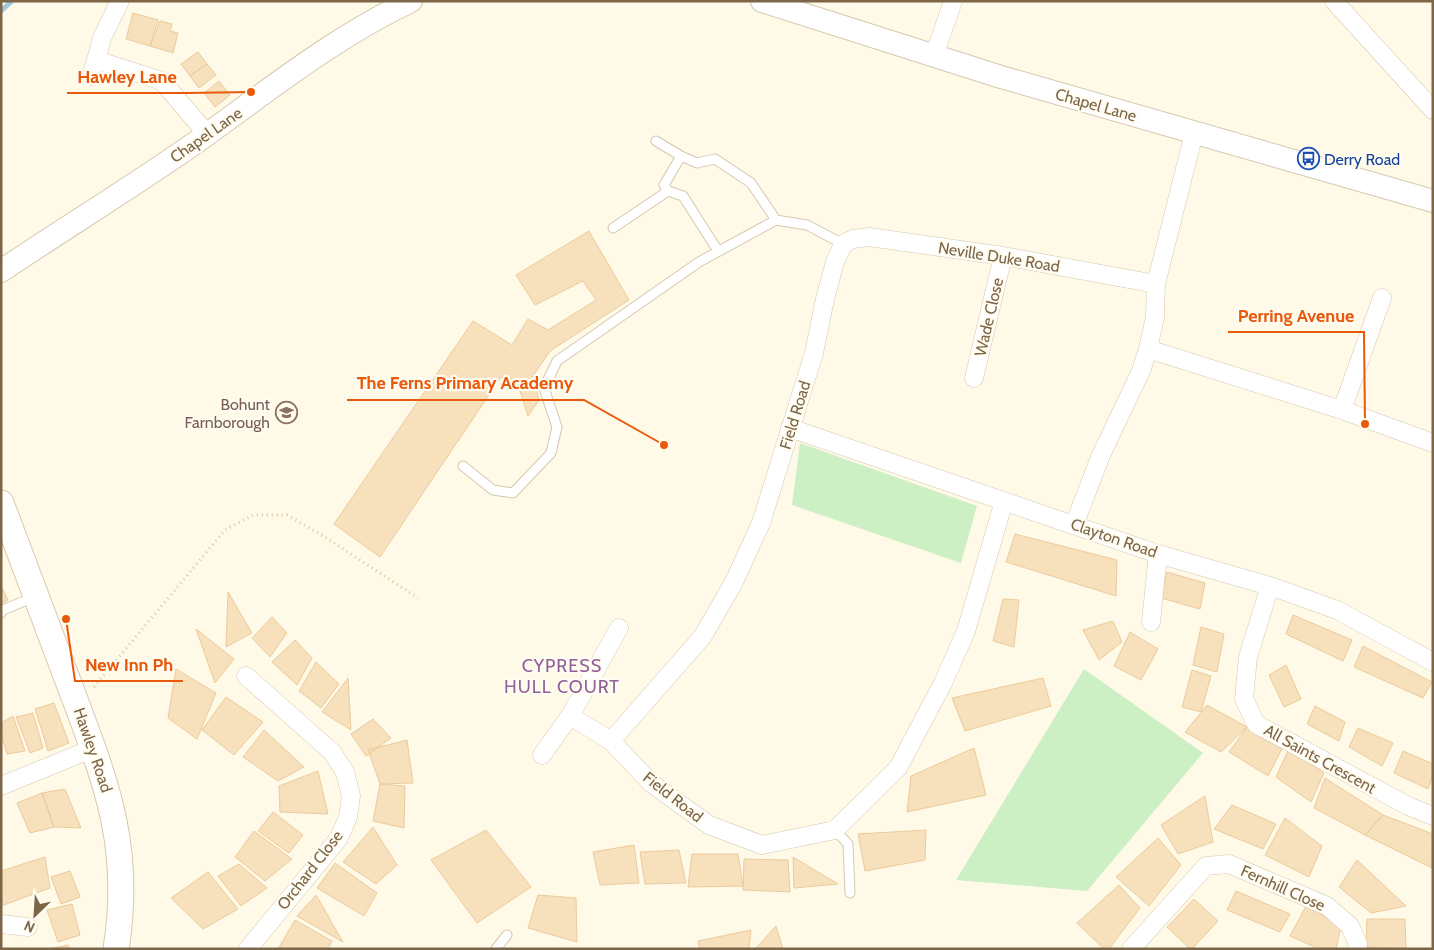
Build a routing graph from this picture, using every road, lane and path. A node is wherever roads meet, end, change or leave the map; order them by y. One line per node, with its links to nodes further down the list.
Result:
1 (120, 1): 10 (street)
2 (411, 1): 6 (street, Chapel Lane)
3 (762, 1): 7 (street, Chapel Lane)
4 (953, 1): 7 (street)
5 (1334, 1): 8 (street)
6 (379, 8): 10 (street, Chapel Lane)
7 (934, 56): 9 (street, Chapel Lane)
8 (1433, 110)
9 (1194, 133): 14 (street, Chapel Lane); 21 (street)
10 (207, 134): 20 (street, Chapel Lane)
11 (656, 141): 12 (lane)
12 (680, 156): 13 (lane); 15 (lane)
13 (668, 191): 16 (lane); 18 (lane)
14 (1433, 200)
15 (776, 220): 17 (lane); 18 (lane)
16 (613, 228)
17 (843, 244): 19 (street, Neville Duke Road); 26 (street, Field Road)
18 (718, 251): 28 (lane)
19 (1003, 256): 21 (street, Neville Duke Road); 24 (street, Wade Close)
20 (1, 271)
21 (1156, 284): 23 (street)
22 (1382, 298): 25 (street)
23 (1148, 349): 25 (street); 31 (street)
24 (974, 378)
25 (1342, 410): 27 (street)
26 (790, 428): 29 (street, Clayton Road); 44 (street, Field Road)
27 (1433, 443)
28 (463, 466)
29 (1004, 501): 31 (street, Clayton Road); 49 (street)
30 (1, 503): 32 (main road, Hawley Road)
31 (1074, 525): 33 (street, Clayton Road)
32 (6, 529): 35 (main road, Hawley Road)
33 (1158, 554): 34 (street, Clayton Road); 38 (street)
34 (1270, 586): 40 (street, Clayton Road); 48 (street, All Saints Crescent)
35 (36, 596): 37 (lane); 45 (main road, Hawley Road)
36 (418, 598): 42 (path)
37 (1, 613)
38 (1151, 622)
39 (619, 628): 43 (street)
40 (1433, 662)
41 (246, 676): 55 (street, Orchard Close)
42 (94, 686)
43 (570, 716): 44 (street); 46 (street)
44 (611, 741): 49 (street, Field Road)
45 (94, 748): 47 (street); 54 (main road, Hawley Road)
46 (542, 755)
47 (1, 786)
48 (1433, 816)
49 (835, 830): 50 (lane)
50 (850, 893)
51 (1, 924): 52 (street)
52 (28, 927)
53 (507, 935): 56 (lane)
54 (116, 949)
55 (248, 949)
56 (496, 949)
57 (1131, 949): 58 (street, Fernhill Close)
58 (1357, 949)

